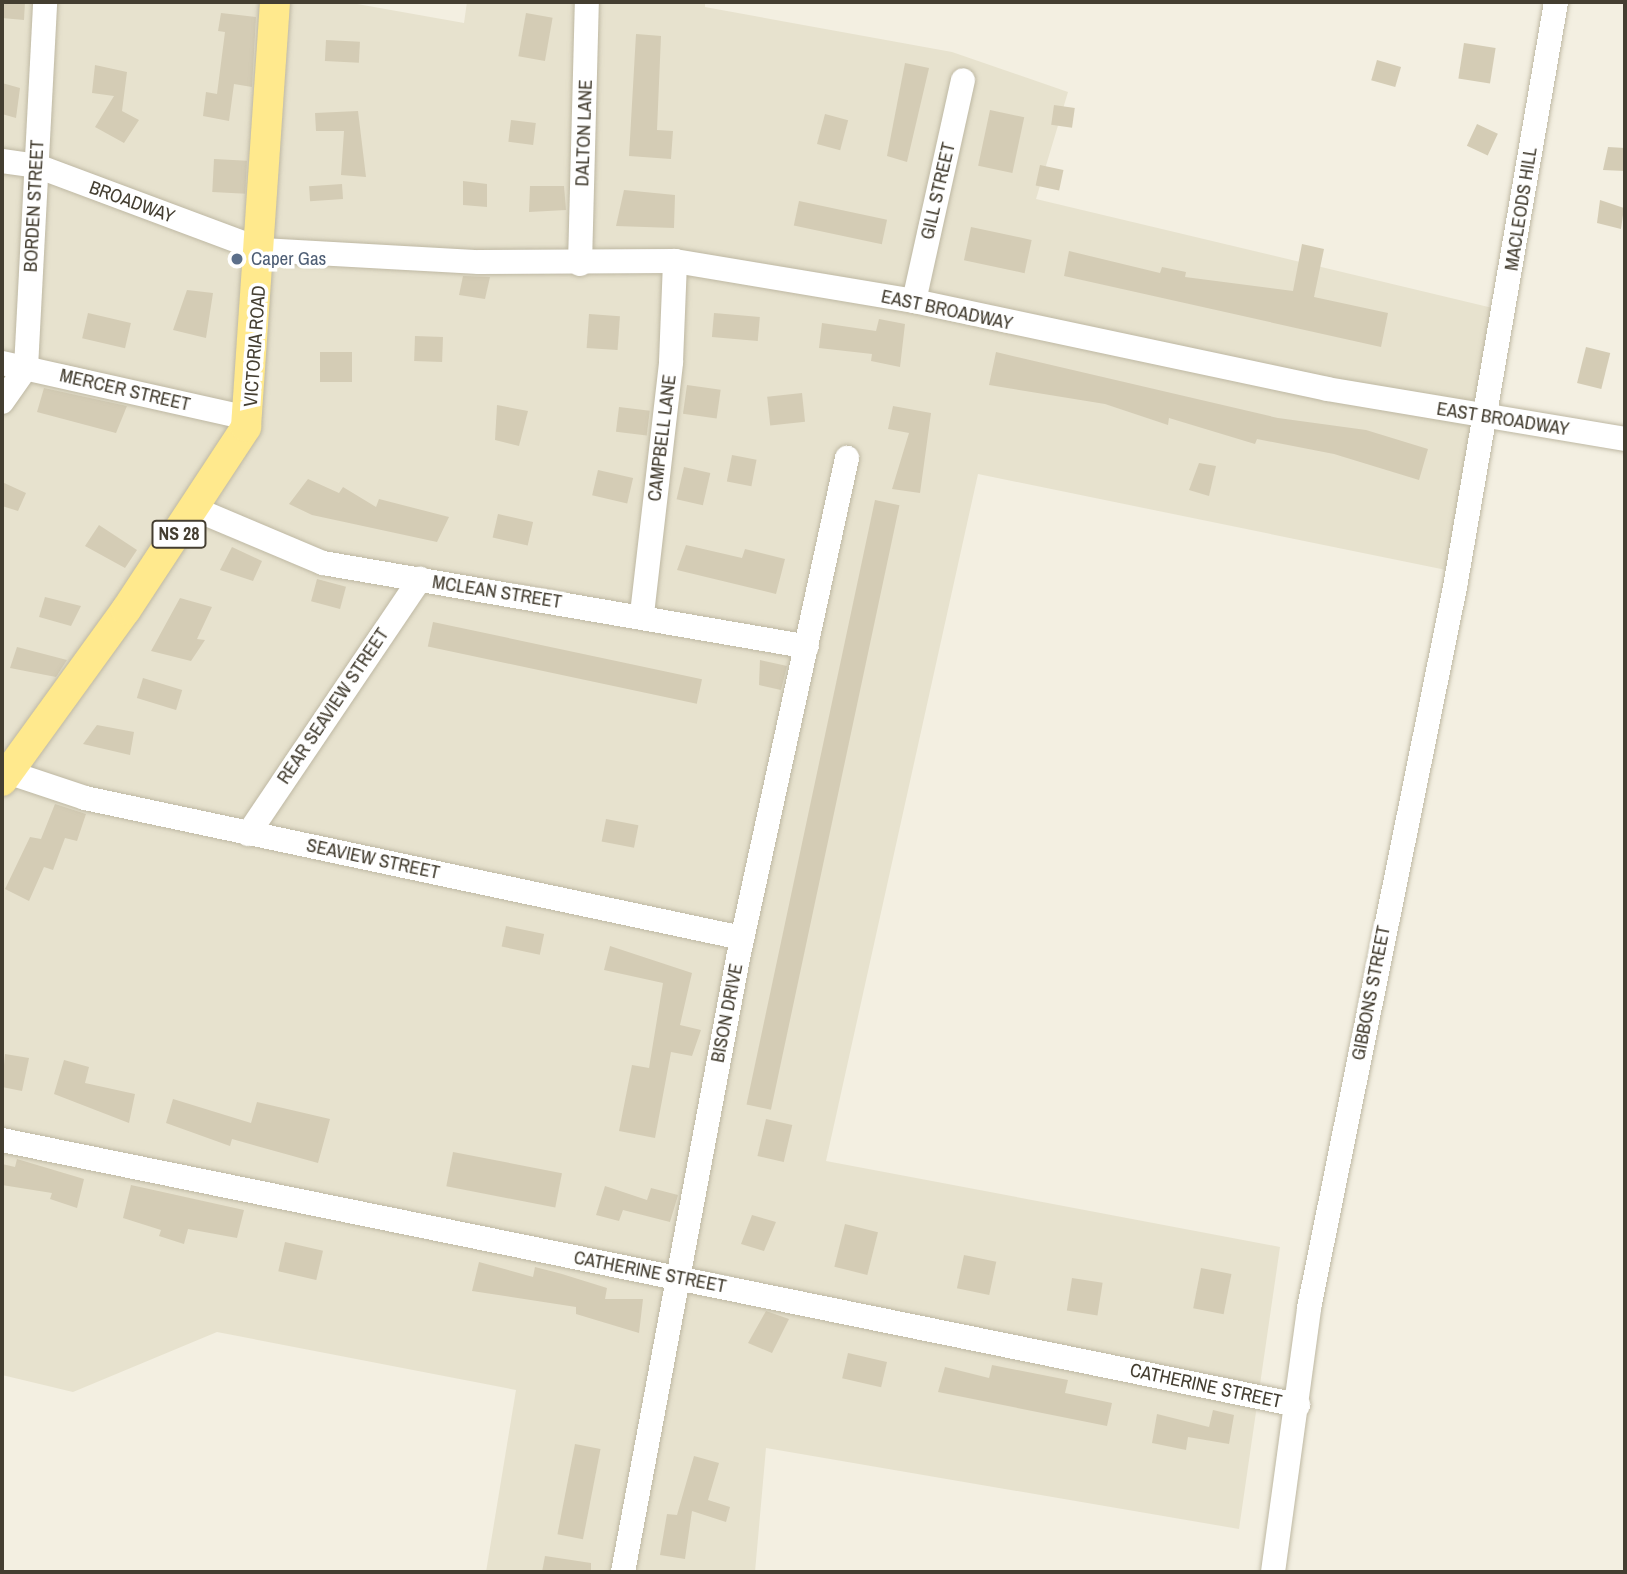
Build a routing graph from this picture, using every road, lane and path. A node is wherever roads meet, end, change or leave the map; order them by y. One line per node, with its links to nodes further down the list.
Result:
1 (45, 2): 7 (street, BORDEN STREET)
2 (275, 2): 8 (main road, VICTORIA ROAD / NS 28)
3 (587, 2): 10 (street, DALTON LANE)
4 (1556, 2): 14 (street, MACLEODS HILL)
5 (963, 80): 11 (street, GILL STREET)
6 (2, 161): 7 (street, BROADWAY)
7 (37, 166): 8 (street, BROADWAY); 12 (street, BORDEN STREET)
8 (261, 250): 10 (street, EAST BROADWAY); 15 (main road, VICTORIA ROAD / NS 28)
9 (675, 261): 10 (street, EAST BROADWAY); 11 (street, EAST BROADWAY); 20 (street, CAMPBELL LANE)
10 (580, 264)
11 (914, 301): 14 (street, EAST BROADWAY)
12 (14, 365): 13 (street); 15 (street, MERCER STREET)
13 (2, 402)
14 (1485, 417): 16 (street, EAST BROADWAY); 27 (street, GIBBONS STREET)
15 (249, 418): 18 (main road, VICTORIA ROAD / NS 28)
16 (1625, 439)
17 (848, 458): 21 (street, BISON DRIVE)
18 (195, 509): 19 (street, MCLEAN STREET); 22 (main road, VICTORIA ROAD / NS 28)
19 (420, 579): 20 (street, MCLEAN STREET); 23 (street, REAR SEAVIEW STREET)
20 (642, 614): 21 (street, MCLEAN STREET)
21 (807, 647): 24 (street, BISON DRIVE)
22 (4, 776): 23 (street, SEAVIEW STREET)
23 (248, 834): 24 (street, SEAVIEW STREET)
24 (742, 938): 26 (street, BISON DRIVE)
25 (2, 1140): 26 (street, CATHERINE STREET)
26 (674, 1276): 27 (street, CATHERINE STREET); 28 (street, BISON DRIVE)
27 (1298, 1405): 29 (street, GIBBONS STREET)
28 (622, 1572)
29 (1273, 1572)

